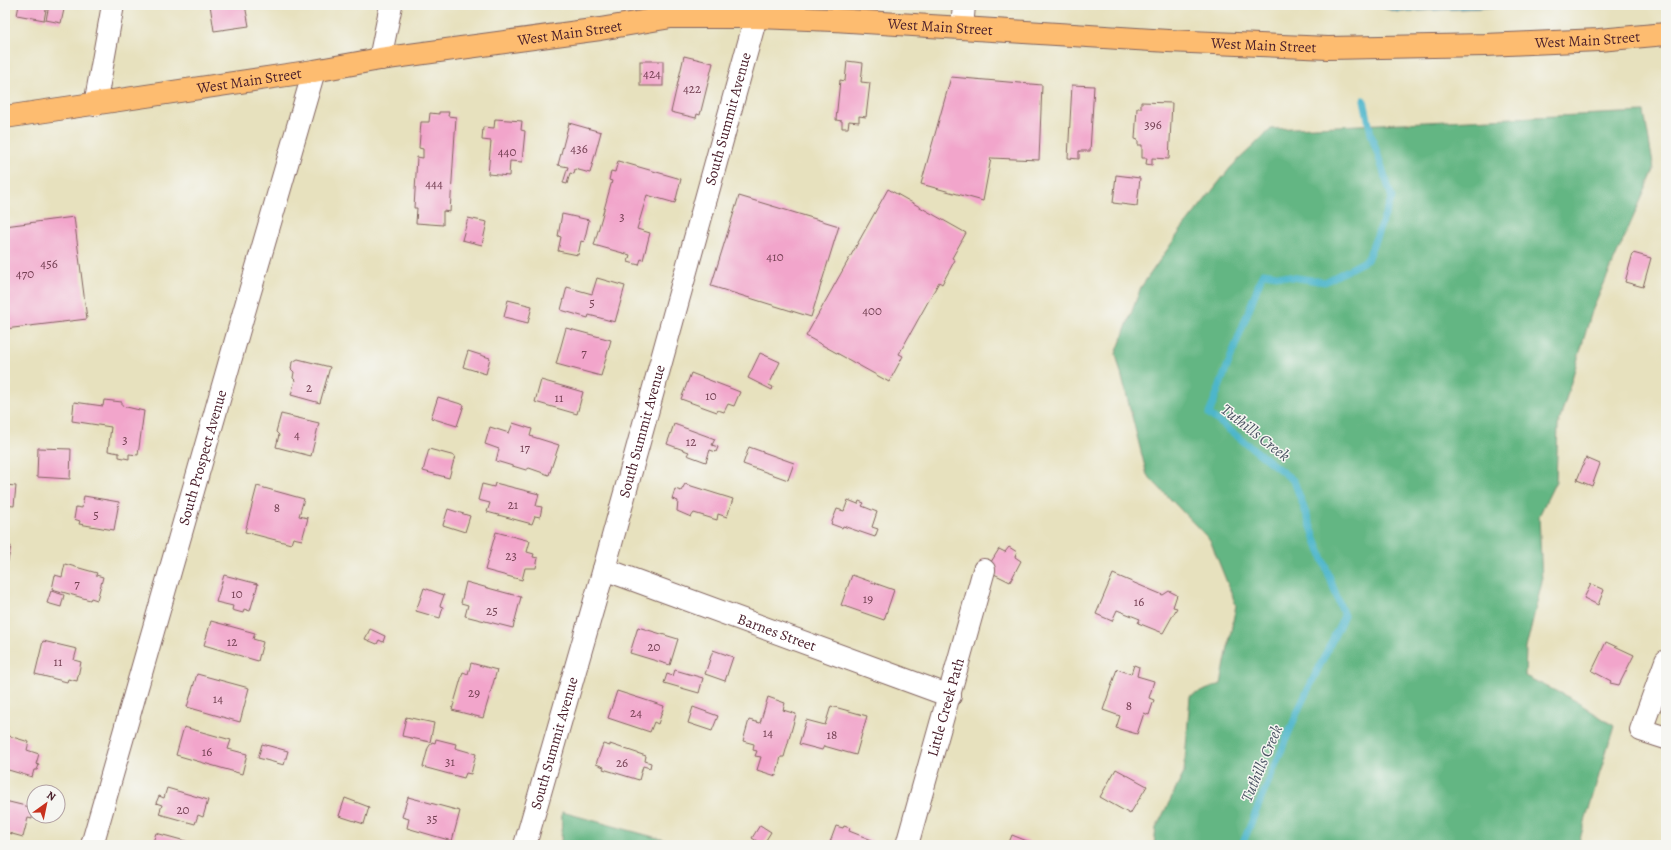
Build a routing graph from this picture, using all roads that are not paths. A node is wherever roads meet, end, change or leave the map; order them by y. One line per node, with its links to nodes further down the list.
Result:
1 (113, 5): 10 (street)
2 (391, 5): 8 (street)
3 (964, 5): 6 (street)
4 (672, 11): 5 (main road, West Main Street); 8 (main road, West Main Street)
5 (756, 17): 6 (main road, West Main Street); 12 (street, South Summit Avenue)
6 (962, 28): 7 (main road, West Main Street)
7 (1666, 34)
8 (380, 59): 9 (main road, West Main Street)
9 (314, 71): 10 (main road, West Main Street); 17 (street, South Prospect Avenue)
10 (95, 105): 11 (main road, West Main Street)
11 (5, 117)
12 (604, 569): 15 (street, Barnes Street); 18 (street, South Summit Avenue)
13 (984, 570): 15 (street, Little Creek Path)
14 (1666, 661): 16 (street)
15 (950, 696): 19 (street, Little Creek Path)
16 (1666, 738)
17 (92, 845)
18 (525, 845)
19 (907, 845)

